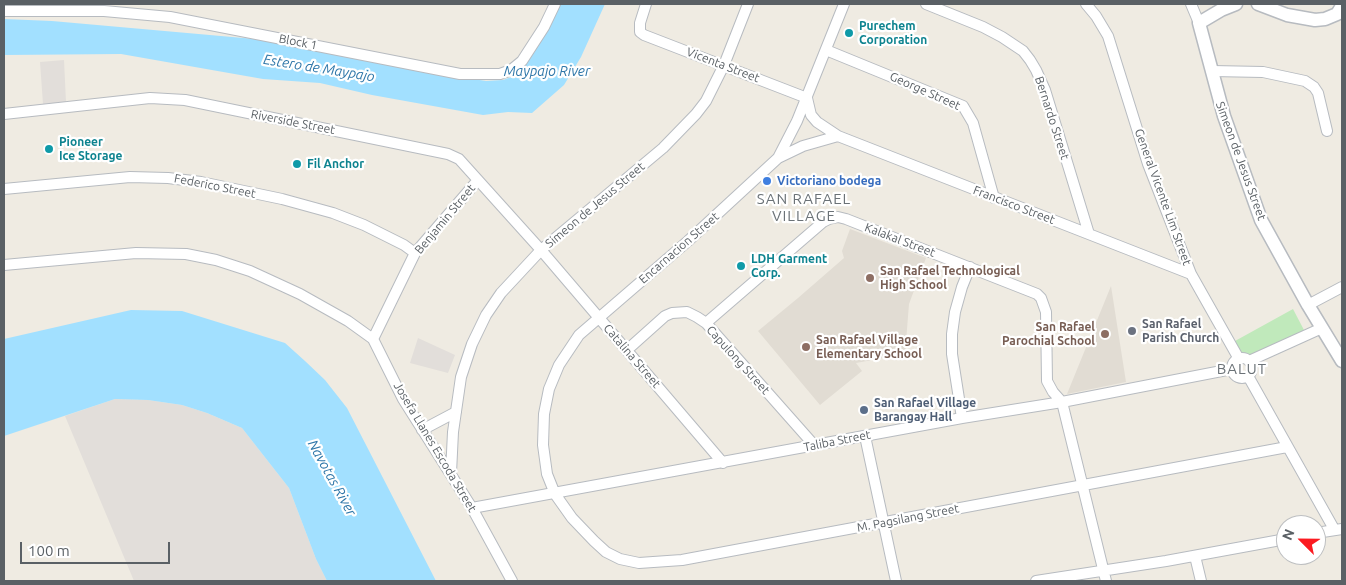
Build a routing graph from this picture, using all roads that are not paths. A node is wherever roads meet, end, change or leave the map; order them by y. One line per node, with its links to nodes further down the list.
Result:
1 (555, 4): 10 (street, Block 1)
2 (646, 4): 14 (street, Vicenta Street)
3 (748, 4): 14 (street, Simeon de Jesus Street)
4 (844, 4): 13 (street, Encarnacion Street)
5 (926, 4): 24 (street, Bernardo Street)
6 (1086, 4): 29 (street, General Vicente Lim Street)
7 (1191, 4): 12 (street, Simeon de Jesus Street)
8 (1236, 4): 12 (street)
9 (1258, 4): 11 (street)
10 (4, 11)
11 (1340, 15)
12 (1199, 23): 15 (street, Simeon de Jesus Street)
13 (826, 50): 16 (street, Encarnacion Street); 23 (street, George Street)
14 (724, 65): 16 (street, Vicenta Street); 25 (street, Simeon de Jesus Street)
15 (1212, 71): 18 (street); 31 (street, Simeon de Jesus Street)
16 (807, 98): 19 (street, Francisco Street); 20 (street, Encarnacion Street)
17 (4, 114): 21 (street, Riverside Street)
18 (1327, 131)
19 (838, 136): 20 (street); 23 (street, Francisco Street)
20 (778, 158): 32 (street, Encarnacion Street)
21 (478, 180): 25 (street, Riverside Street); 26 (street, Benjamin Street)
22 (4, 189): 26 (street, Federico Street)
23 (994, 198): 24 (street, Francisco Street)
24 (1089, 234): 29 (street, Francisco Street)
25 (541, 250): 32 (street, Catalina Street); 42 (street, Simeon de Jesus Street)
26 (415, 253): 35 (street, Benjamin Street)
27 (4, 265): 35 (street, Josefa Llanes Escoda Street)
28 (970, 267): 33 (street, Kalakal Street); 41 (street, Kalakal Street); 43 (street)
29 (1191, 274): 37 (street, General Vicente Lim Street)
30 (1342, 287): 31 (street)
31 (1308, 305): 34 (street, Simeon de Jesus Street)
32 (599, 318): 36 (street, Catalina Street); 51 (street, Encarnacion Street)
33 (706, 323): 36 (street, Capulong Street); 46 (street, Capulong Street)
34 (1322, 328): 37 (street); 38 (street, Simeon de Jesus Street)
35 (373, 339): 44 (street, Josefa Llanes Escoda Street)
36 (627, 350): 48 (street, Catalina Street)
37 (1244, 360): 39 (street); 40 (street)
38 (1342, 360)
39 (1232, 369): 40 (street); 41 (street, Taliba Street)
40 (1248, 376): 47 (street)
41 (1062, 402): 43 (street, Taliba Street); 50 (street, Kalakal Street)
42 (456, 412): 44 (street); 49 (street, Simeon de Jesus Street)
43 (962, 418): 45 (street, Taliba Street)
44 (422, 430): 49 (street, Josefa Llanes Escoda Street)
45 (865, 436): 46 (street, Taliba Street); 53 (street)
46 (814, 445): 48 (street, Taliba Street)
47 (1288, 447): 50 (street, M. Pagsilang Street); 54 (street)
48 (723, 463): 51 (street, Taliba Street)
49 (451, 473): 52 (street, Josefa Llanes Escoda Street)
50 (1083, 485): 53 (street, M. Pagsilang Street); 57 (street, Kalakal Street)
51 (555, 494): 52 (street, Taliba Street); 53 (street, M. Pagsilang Street)
52 (472, 508): 58 (street, Josefa Llanes Escoda Street)
53 (883, 522): 59 (street)
54 (1338, 529)
55 (1276, 540): 56 (street)
56 (1195, 556): 57 (street); 61 (street)
57 (1105, 576): 60 (street)
58 (512, 581)
59 (896, 581)
60 (1036, 581)
61 (1201, 581)

